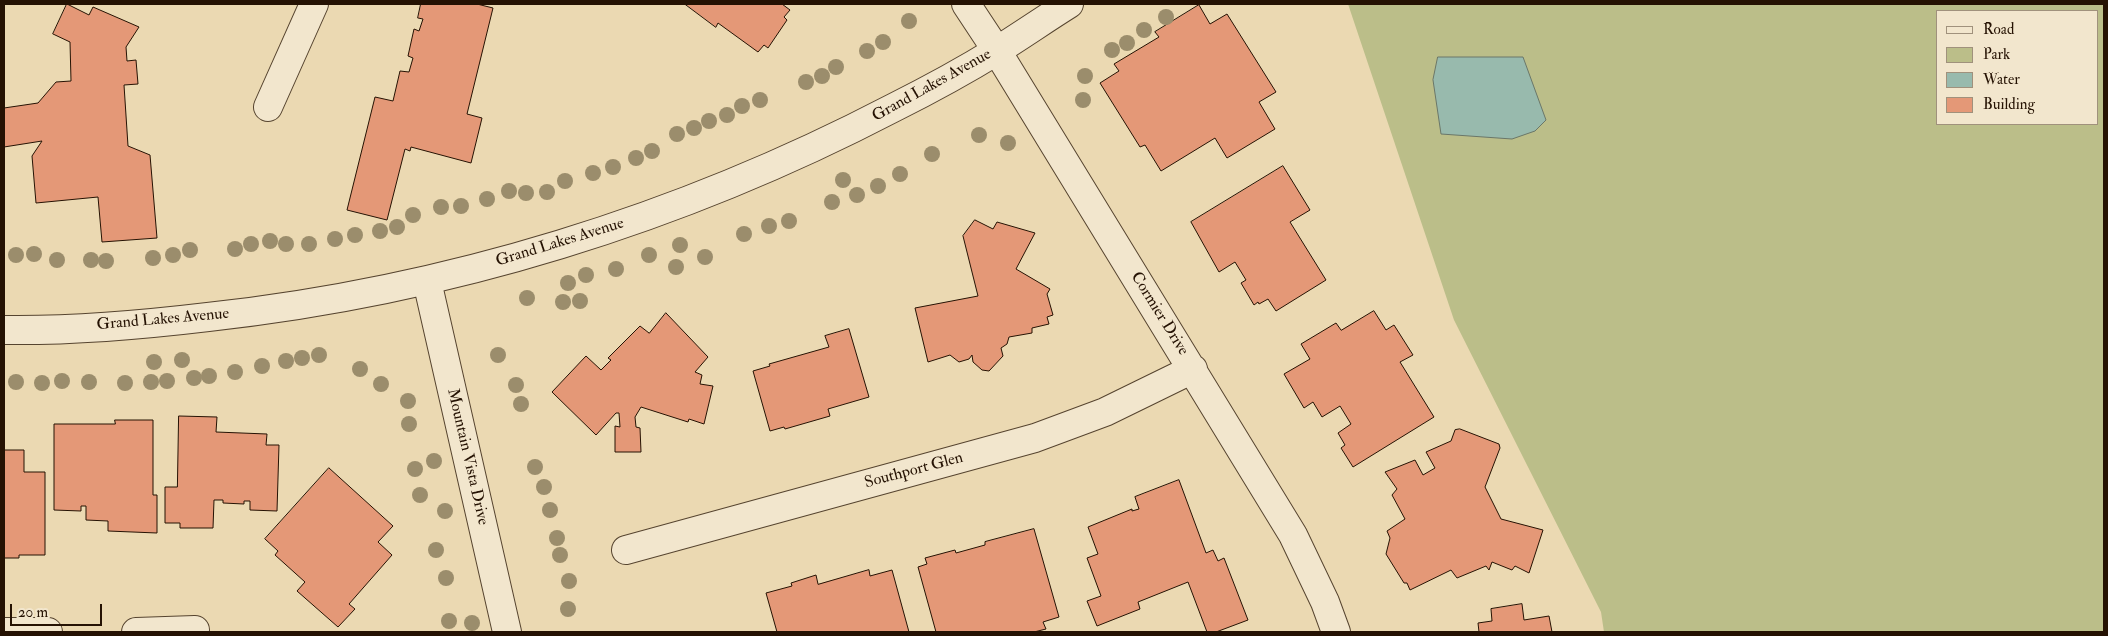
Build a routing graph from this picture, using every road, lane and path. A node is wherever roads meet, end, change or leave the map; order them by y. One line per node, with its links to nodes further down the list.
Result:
1 (314, 4): 5 (street)
2 (966, 4): 4 (street, Cormier Drive)
3 (1069, 4): 4 (street, Grand Lakes Avenue)
4 (997, 51): 6 (street, Grand Lakes Avenue); 8 (street, Cormier Drive)
5 (268, 107)
6 (427, 281): 7 (street, Grand Lakes Avenue); 14 (street, Mountain Vista Drive)
7 (4, 330)
8 (1193, 369): 9 (street, Southport Glen); 15 (street, Cormier Drive)
9 (626, 550)
10 (195, 630): 13 (street)
11 (4, 632): 12 (street)
12 (48, 632)
13 (136, 632)
14 (507, 632)
15 (1336, 632)

